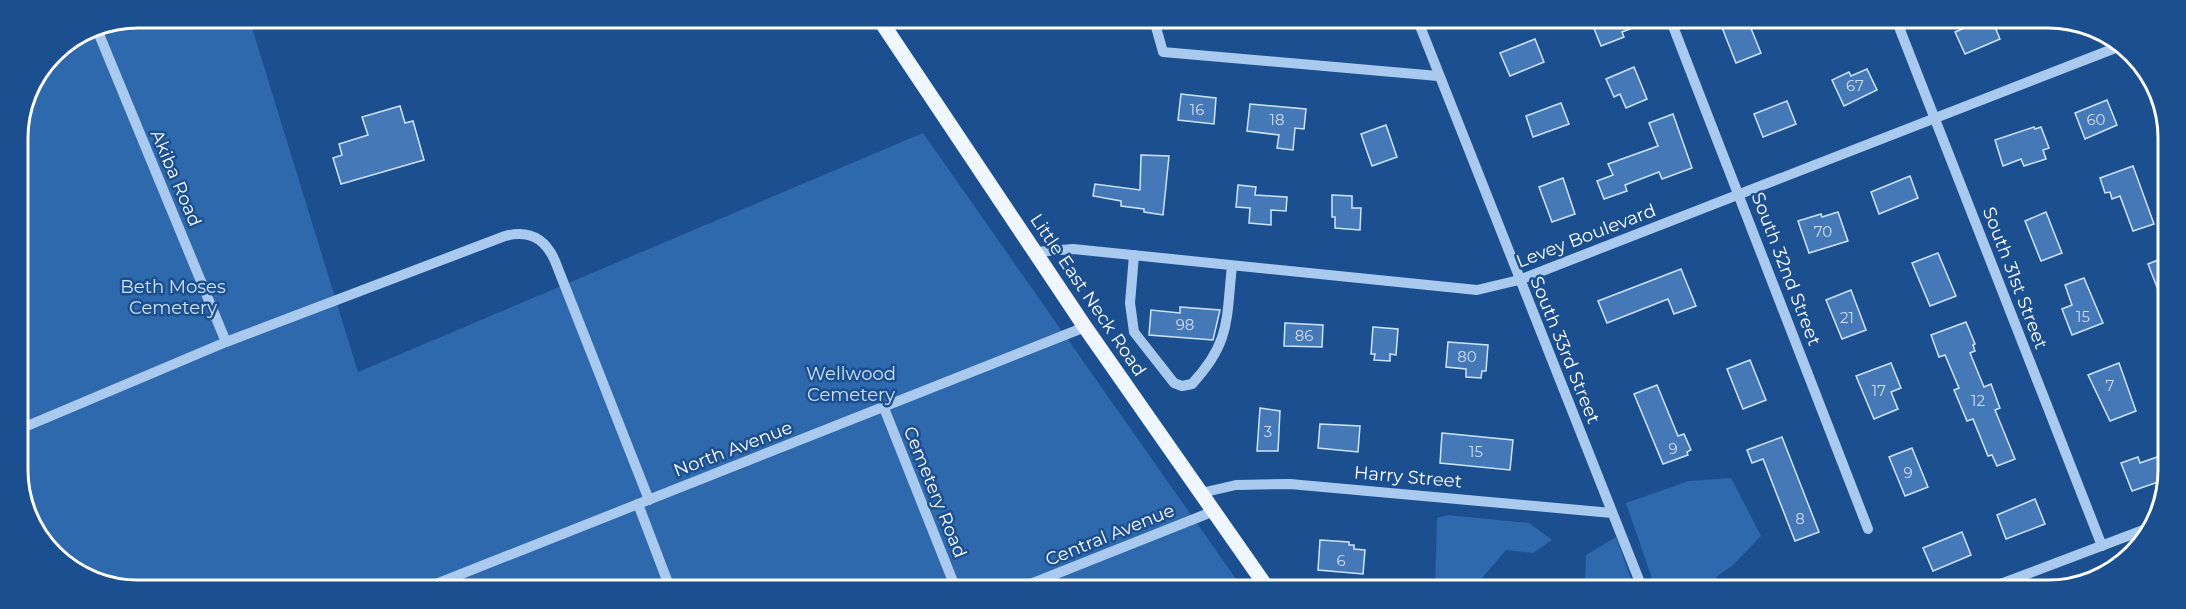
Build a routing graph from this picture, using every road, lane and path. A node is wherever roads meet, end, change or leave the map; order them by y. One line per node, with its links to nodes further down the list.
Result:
1 (885, 28): 11 (main road, Little East Neck Road)
2 (1156, 28): 8 (street)
3 (1421, 28): 8 (street, South 33rd Street)
4 (1674, 28): 10 (street, South 32nd Street)
5 (1899, 28): 9 (street, South 31st Street)
6 (100, 36): 16 (street, Akiba Road)
7 (2112, 49): 9 (street, Levey Boulevard)
8 (1438, 76): 14 (street, South 33rd Street)
9 (1934, 118): 10 (street, Levey Boulevard); 26 (street, South 31st Street)
10 (1739, 194): 14 (street, Levey Boulevard); 24 (street, South 32nd Street)
11 (1036, 252): 12 (street, Levey Boulevard); 15 (main road, Little East Neck Road)
12 (1134, 255): 13 (street, Levey Boulevard); 13 (street)
13 (1232, 266): 14 (street, Levey Boulevard)
14 (1519, 280): 23 (street, South 33rd Street)
15 (1085, 327): 17 (street, North Avenue); 19 (main road, Little East Neck Road)
16 (226, 342): 18 (street); 20 (street)
17 (884, 408): 20 (street, North Avenue); 29 (street, Cemetery Road)
18 (28, 426)
19 (1201, 494): 22 (main road, Little East Neck Road); 23 (street, Harry Street)
20 (649, 500): 21 (street, North Avenue)
21 (638, 504): 27 (street, North Avenue); 28 (street)
22 (1214, 511): 30 (street, Central Avenue); 31 (main road, Little East Neck Road)
23 (1612, 513): 32 (street, South 33rd Street)
24 (1868, 529)
25 (2138, 532): 26 (street)
26 (2102, 546): 33 (street)
27 (446, 580)
28 (667, 580)
29 (952, 580)
30 (1041, 580)
31 (1262, 580)
32 (1639, 580)
33 (2011, 580)

